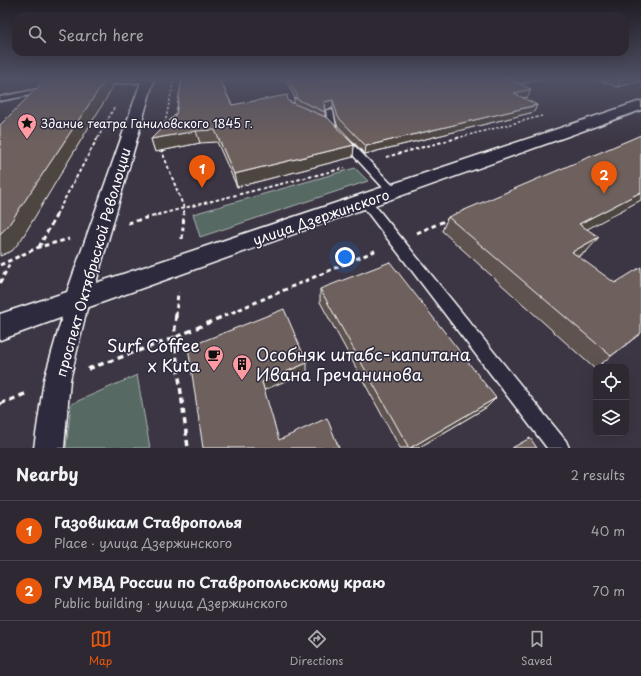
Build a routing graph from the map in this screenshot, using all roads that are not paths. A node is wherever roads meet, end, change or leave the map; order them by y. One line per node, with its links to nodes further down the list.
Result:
1 (136, 100): 8 (street, проспект Октябрьской Революции)
2 (641, 105): 6 (street, улица Дзержинского)
3 (330, 111): 5 (lane)
4 (319, 121): 5 (lane)
5 (332, 127): 6 (lane)
6 (393, 192): 7 (street, улица Дзержинского)
7 (366, 201): 8 (street, улица Дзержинского); 11 (lane)
8 (78, 300): 9 (street, улица Дзержинского); 10 (street, проспект Октябрьской Революции)
9 (0, 327)
10 (49, 448)
11 (560, 448)

